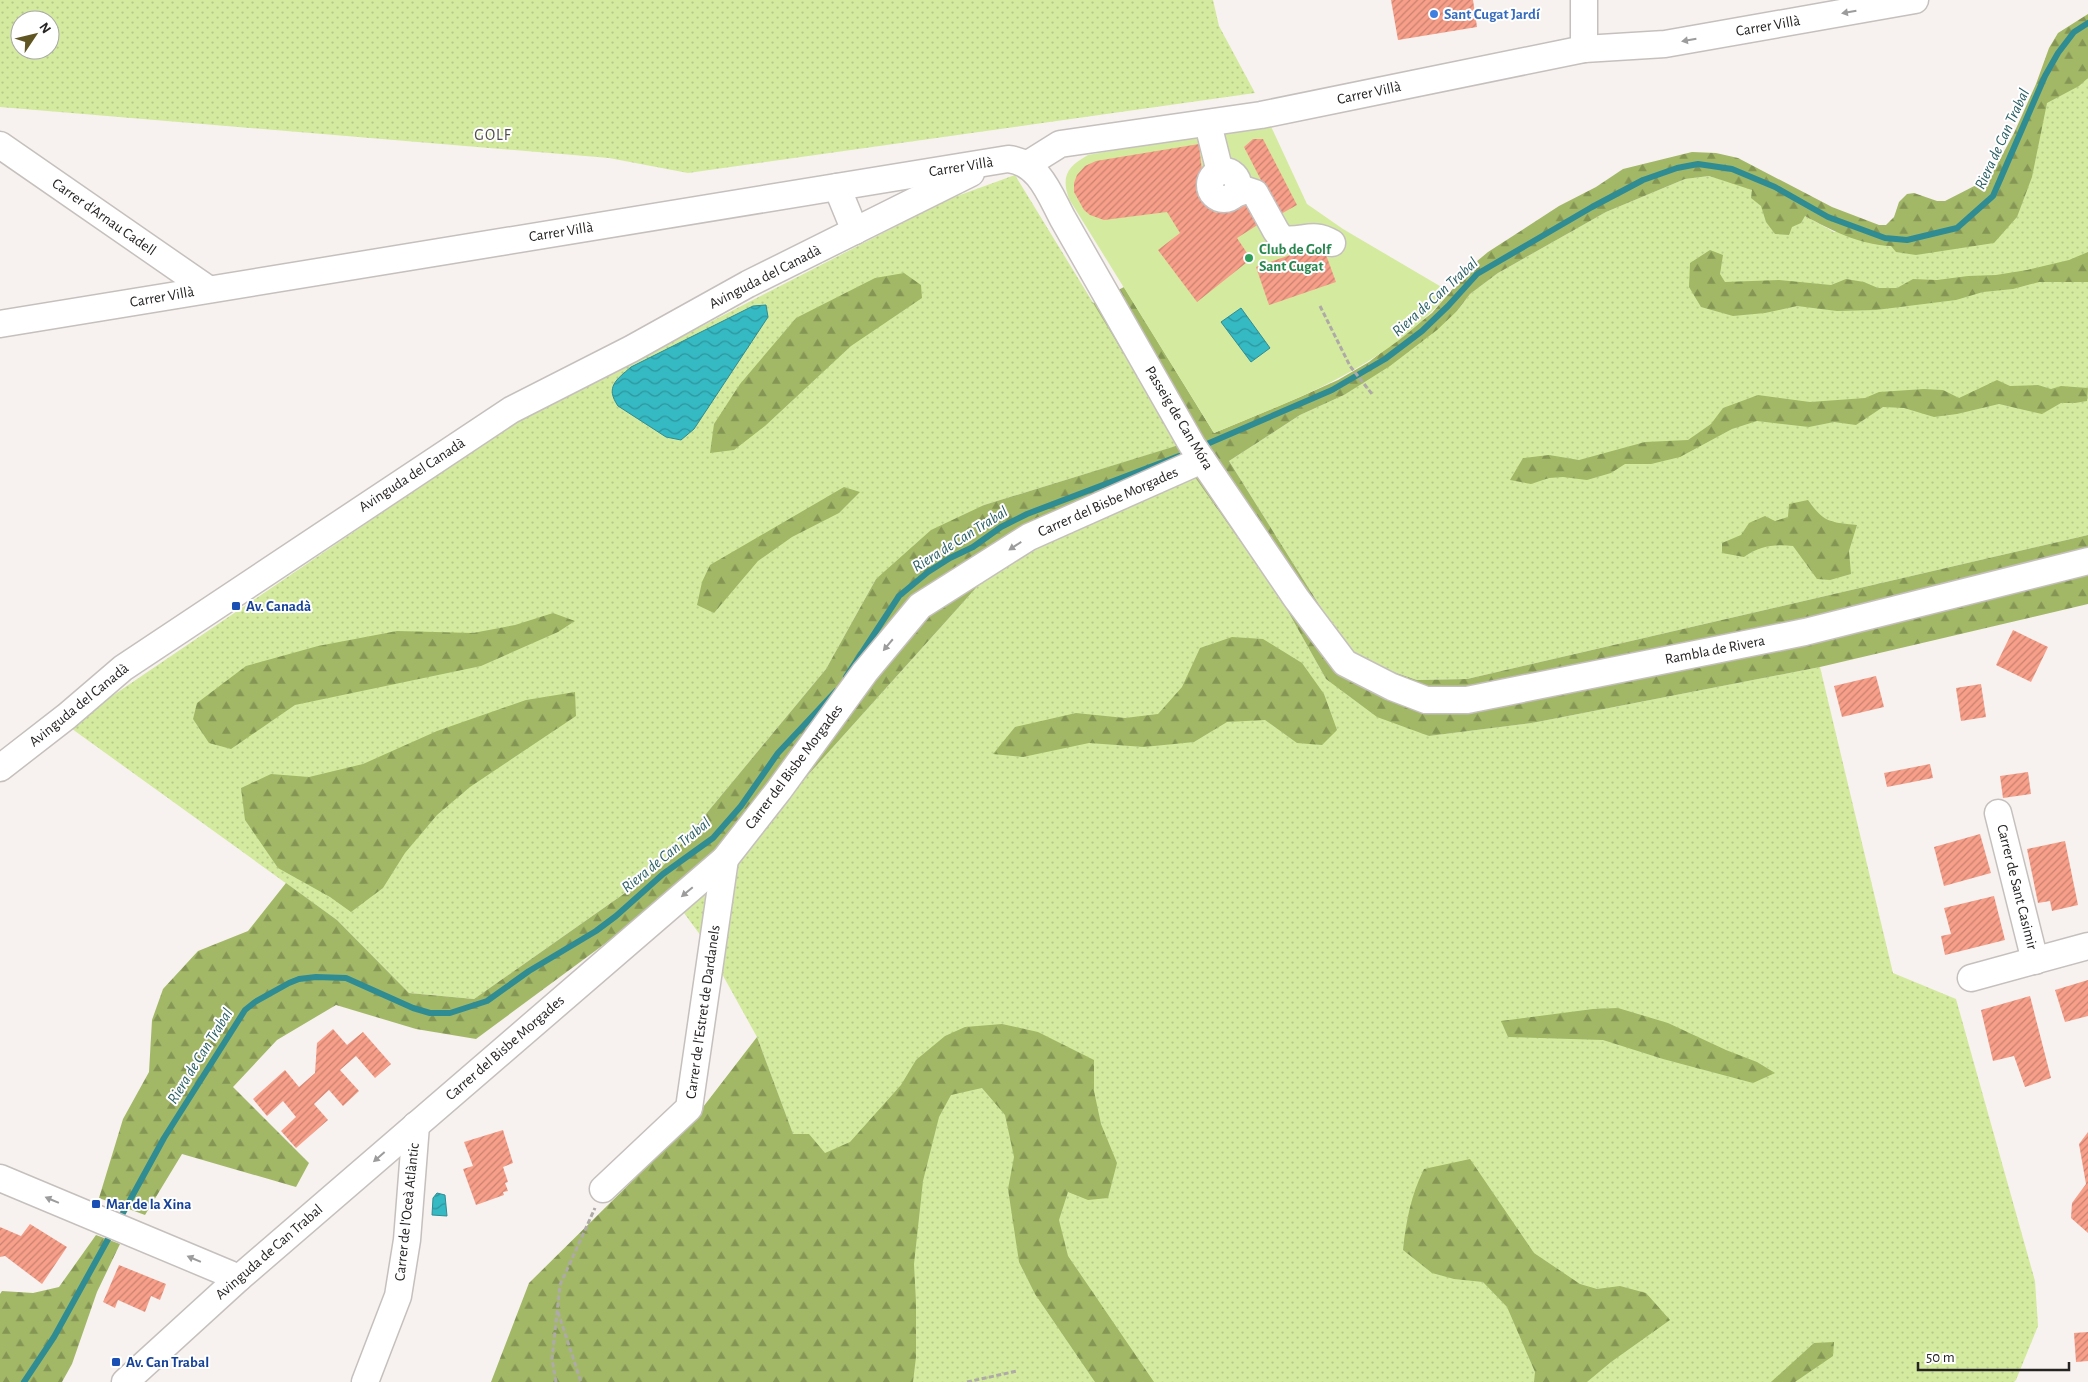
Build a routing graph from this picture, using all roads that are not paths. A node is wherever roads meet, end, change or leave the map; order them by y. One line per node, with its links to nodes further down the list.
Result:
1 (1584, 0): 3 (street)
2 (1915, 0): 3 (street, Carrer Villà, one-way to 3)
3 (1584, 49): 4 (street, Carrer Villà)
4 (1208, 124): 7 (street, Carrer Villà); 10 (street)
5 (0, 145): 11 (street, Carrer d'Arnau Cadell)
6 (992, 162): 7 (street, Carrer Villà); 8 (street, Carrer Villà); 9 (street, Avinguda del Canadà)
7 (1028, 164): 13 (street, Passeig de Can Móra)
8 (837, 187): 9 (street); 11 (street, Carrer Villà)
9 (855, 231): 16 (street, Avinguda del Canadà)
10 (1332, 243)
11 (208, 289): 12 (street, Carrer Villà)
12 (0, 324)
13 (1198, 454): 15 (street, Passeig de Can Móra); 18 (street, Carrer del Bisbe Morgades, one-way to 18)
14 (2088, 562): 15 (street, Rambla de Rivera)
15 (1345, 663)
16 (0, 768)
17 (1998, 813): 20 (street, Carrer de Sant Casimir)
18 (725, 859): 22 (street, Carrer del Bisbe Morgades, one-way to 22); 24 (street, Carrer de l'Estret de Dardanels)
19 (2088, 946): 20 (street)
20 (2035, 961): 21 (street)
21 (1971, 978)
22 (416, 1125): 25 (street, Avinguda de Can Trabal, one-way to 25); 27 (street, Carrer de l'Oceà Atlàntic)
23 (0, 1178): 25 (street, one-way to 23)
24 (603, 1190)
25 (239, 1278): 26 (street, Avinguda de Can Trabal)
26 (125, 1382)
27 (365, 1382)

